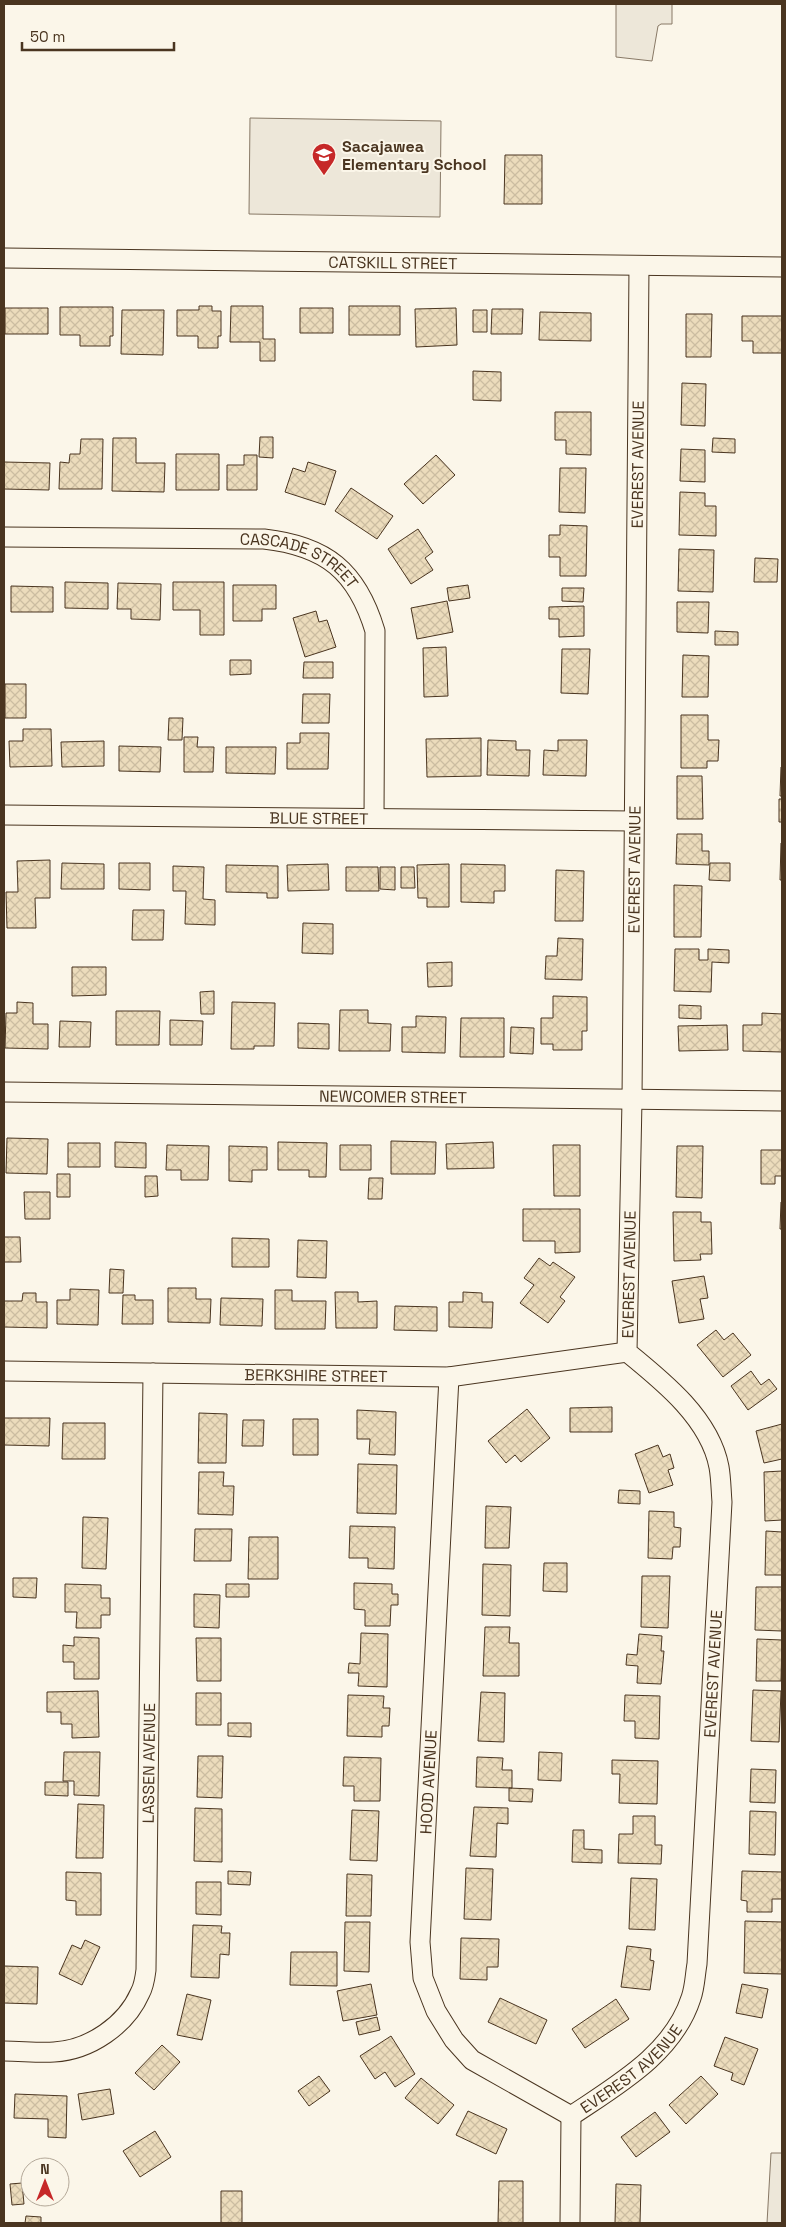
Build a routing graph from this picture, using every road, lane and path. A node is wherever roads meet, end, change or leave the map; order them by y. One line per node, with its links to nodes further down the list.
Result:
1 (4, 258): 2 (street, CATSKILL STREET)
2 (639, 266): 3 (street, CATSKILL STREET); 7 (street, EVEREST AVENUE)
3 (782, 267)
4 (4, 537): 6 (street, CASCADE STREET)
5 (4, 815): 6 (street, BLUE STREET)
6 (374, 818): 7 (street, BLUE STREET)
7 (633, 821): 9 (street, EVEREST AVENUE)
8 (4, 1092): 9 (street, NEWCOMER STREET)
9 (632, 1100): 10 (street, NEWCOMER STREET); 11 (street, EVEREST AVENUE)
10 (782, 1101)
11 (627, 1352): 14 (street, BERKSHIRE STREET); 16 (street, EVEREST AVENUE)
12 (4, 1371): 13 (street, BERKSHIRE STREET)
13 (153, 1373): 14 (street, BERKSHIRE STREET); 15 (street, LASSEN AVENUE)
14 (449, 1377): 16 (street, HOOD AVENUE)
15 (4, 2051)
16 (571, 2116): 17 (street, EVEREST AVENUE)
17 (570, 2223)

